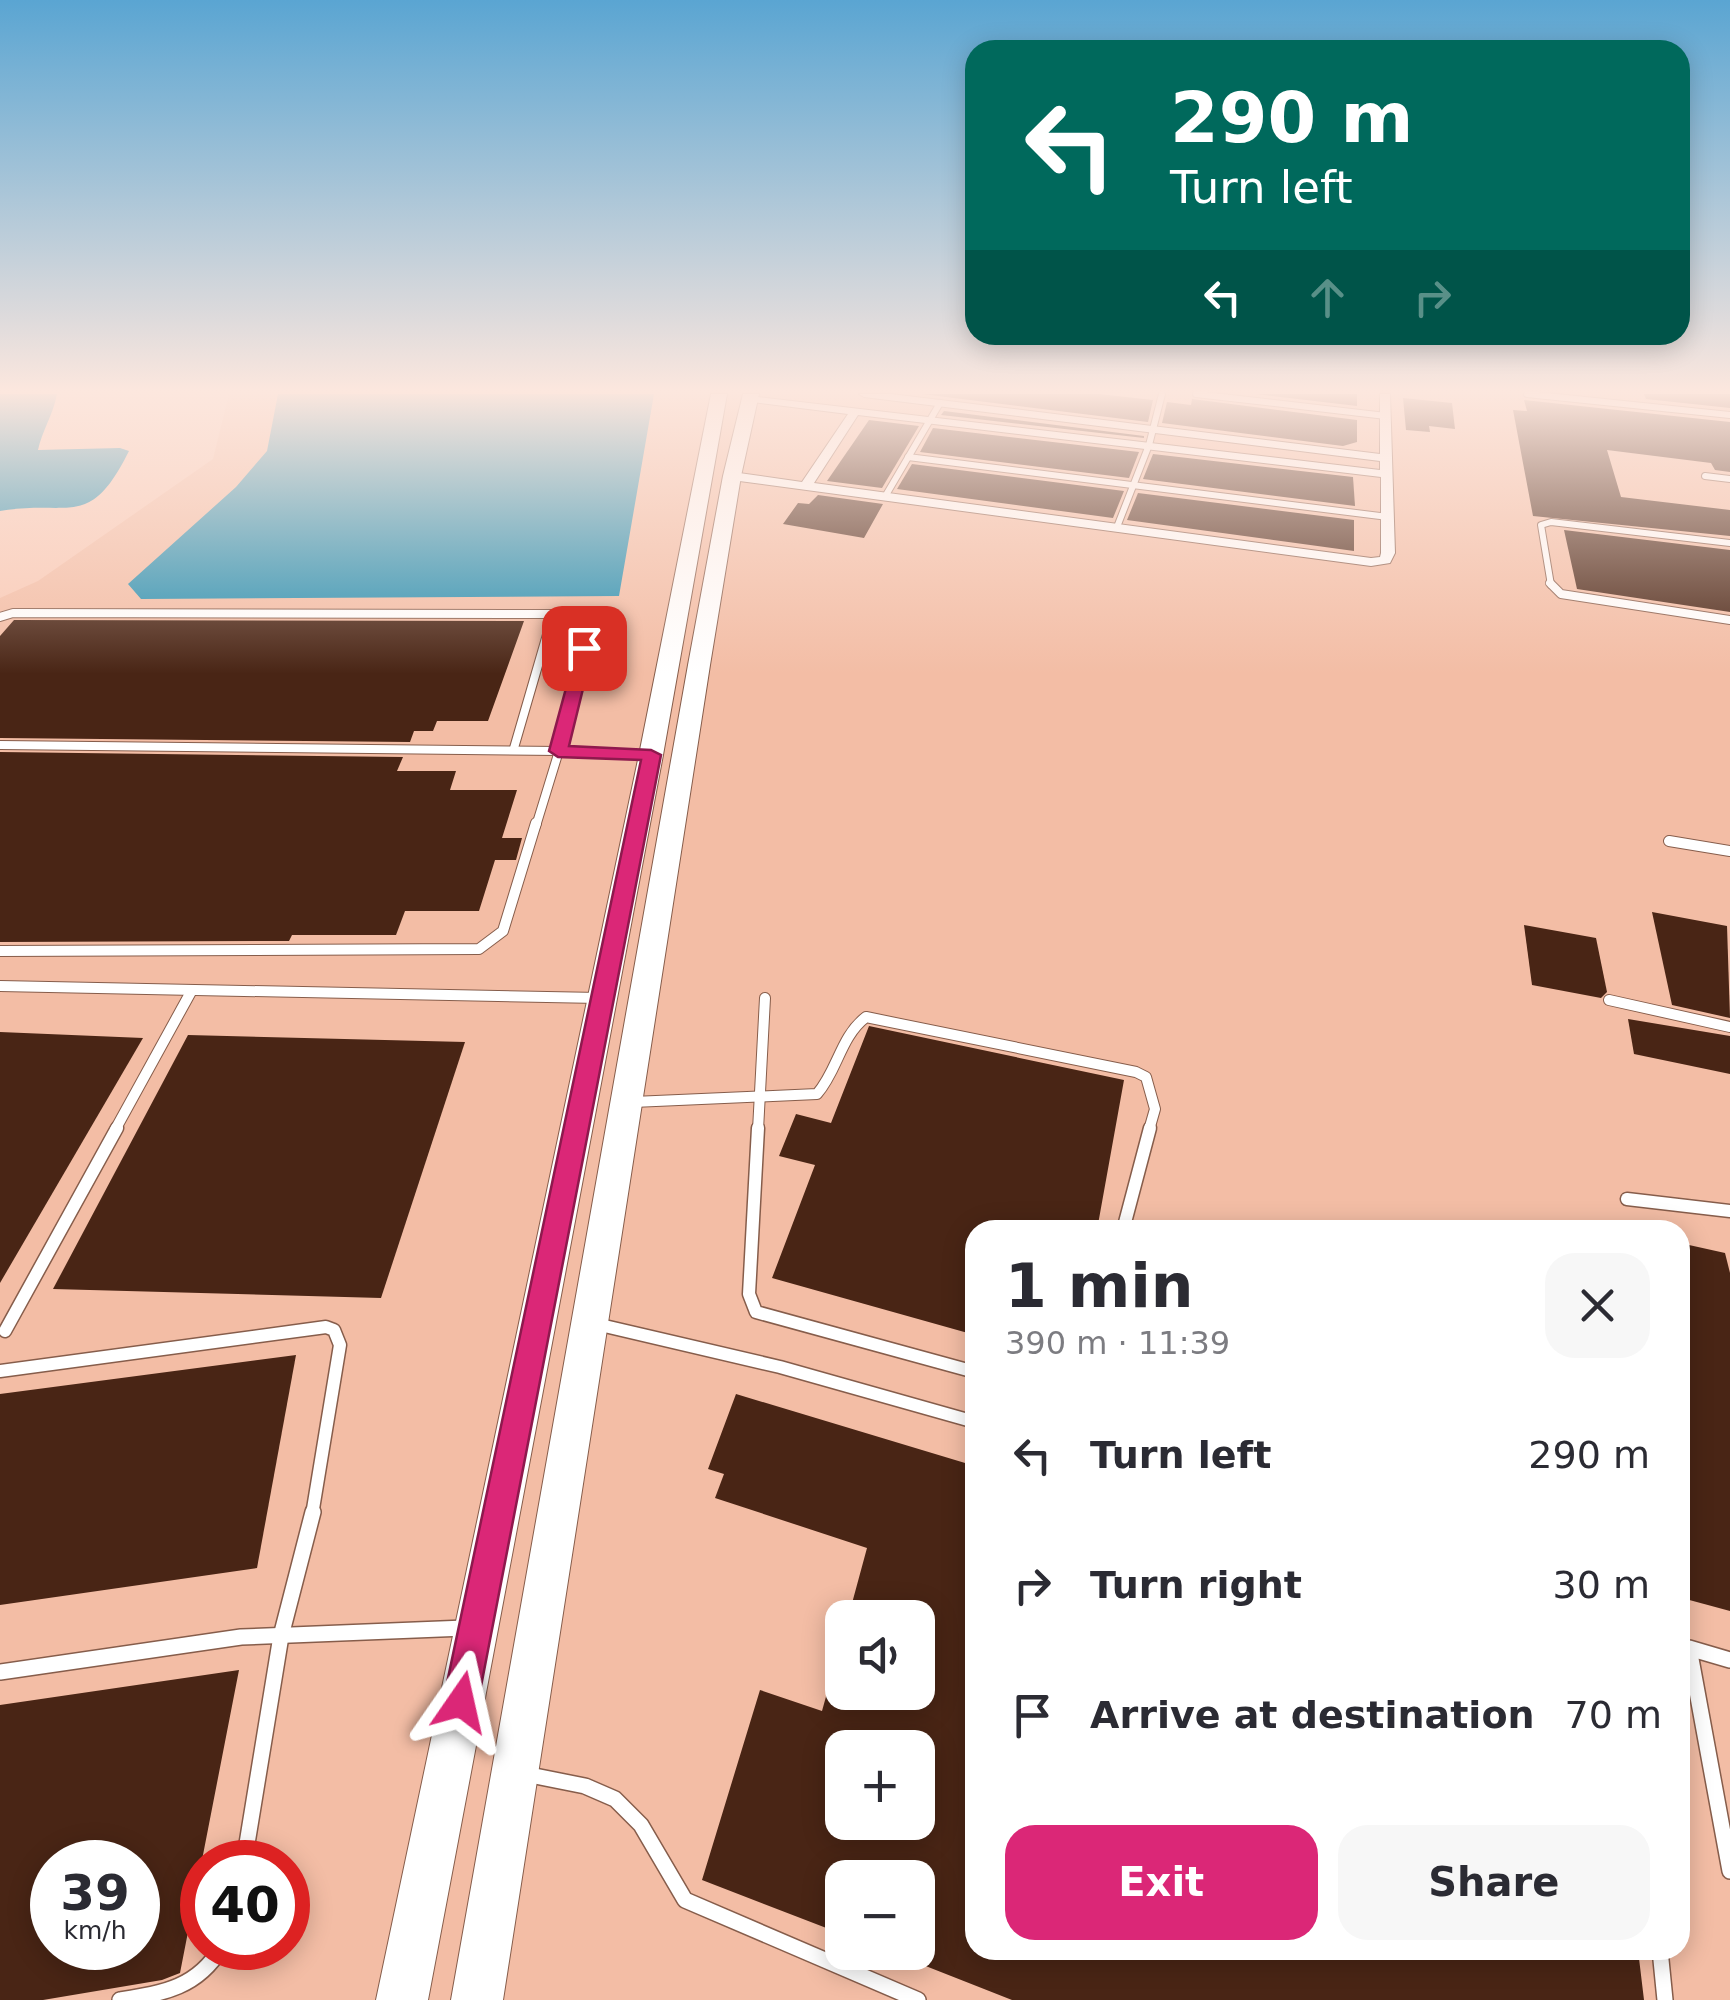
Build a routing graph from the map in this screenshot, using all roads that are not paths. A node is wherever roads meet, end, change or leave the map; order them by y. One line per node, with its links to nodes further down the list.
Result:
1 (722, 487): 15 (street)
2 (729, 487): 15 (street)
3 (831, 487): 8 (street)
4 (891, 487): 8 (lane)
5 (1129, 487): 7 (lane)
6 (1388, 487): 9 (street)
7 (1134, 488): 9 (lane); 10 (lane)
8 (886, 495): 10 (street)
9 (1388, 517): 10 (street)
10 (1117, 527)
11 (1730, 543): 14 (lane)
12 (553, 614): 13 (lane); 17 (lane); 18 (lane)
13 (0, 618)
14 (1730, 620)
15 (682, 665): 19 (street); 30 (street)
16 (0, 745): 17 (lane)
17 (514, 748): 18 (lane)
18 (558, 751): 19 (lane); 22 (lane)
19 (651, 755): 25 (street)
20 (1669, 841): 21 (lane)
21 (1730, 852)
22 (0, 951)
23 (0, 986): 24 (lane)
24 (192, 990): 25 (lane); 35 (lane)
25 (600, 998): 39 (street)
26 (765, 998): 29 (lane)
27 (1610, 1000): 28 (lane)
28 (1730, 1028)
29 (758, 1097): 30 (lane); 33 (lane); 36 (lane)
30 (627, 1102): 34 (street)
31 (1627, 1199): 32 (lane)
32 (1730, 1211)
33 (1126, 1220)
34 (590, 1323): 38 (lane); 45 (street)
35 (4, 1332)
36 (965, 1369)
37 (0, 1371): 40 (lane)
38 (965, 1419)
39 (476, 1628): 40 (lane); 51 (street)
40 (281, 1636): 44 (lane); 46 (lane)
41 (1690, 1648): 43 (lane)
42 (1690, 1653): 47 (lane)
43 (1730, 1660)
44 (0, 1672)
45 (515, 1772): 52 (street); 53 (lane)
46 (248, 1840)
47 (1730, 1870)
48 (1661, 1960): 54 (lane)
49 (209, 1970): 50 (lane)
50 (120, 2000)
51 (402, 2000)
52 (478, 2000)
53 (918, 2000)
54 (1665, 2000)

